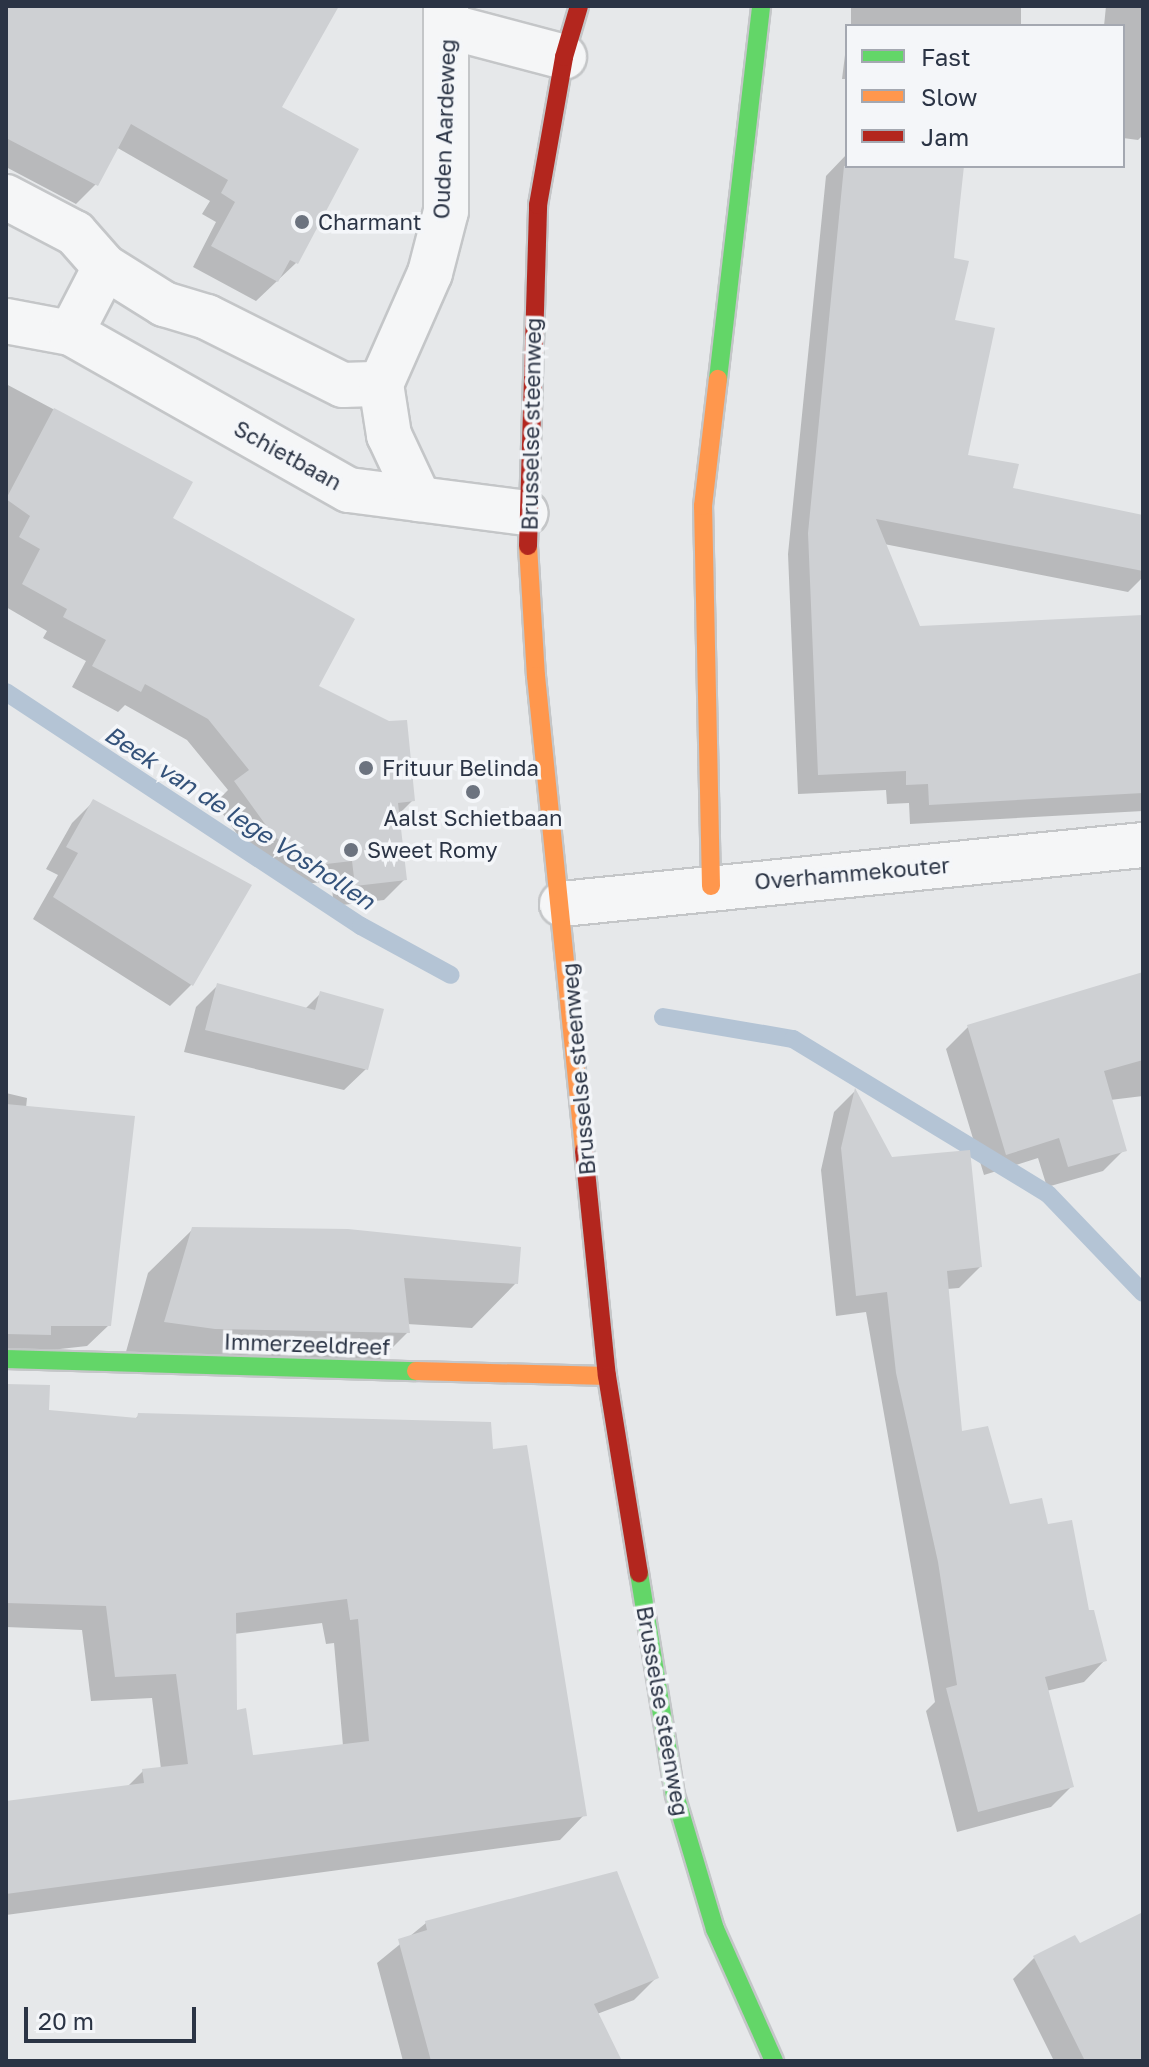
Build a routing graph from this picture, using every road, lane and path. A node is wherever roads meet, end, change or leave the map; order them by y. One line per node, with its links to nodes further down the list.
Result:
1 (579, 6): 4 (main road, Brusselse steenweg)
2 (761, 6): 13 (main road)
3 (447, 16): 4 (street); 9 (street, Ouden Aardeweg)
4 (564, 57): 11 (main road, Brusselse steenweg)
5 (6, 197): 6 (street)
6 (105, 267): 8 (street); 9 (street)
7 (6, 321): 8 (street, Schietbaan)
8 (71, 333): 10 (street, Schietbaan)
9 (381, 384): 10 (street)
10 (419, 499): 11 (street, Schietbaan)
11 (526, 513): 14 (main road, Brusselse steenweg)
12 (1143, 845): 13 (street, Overhammekouter)
13 (711, 886): 14 (street, Overhammekouter)
14 (562, 904): 16 (main road, Brusselse steenweg)
15 (6, 1359): 16 (main road, Immerzeeldreef)
16 (607, 1376): 17 (main road, Brusselse steenweg)
17 (774, 2061)

